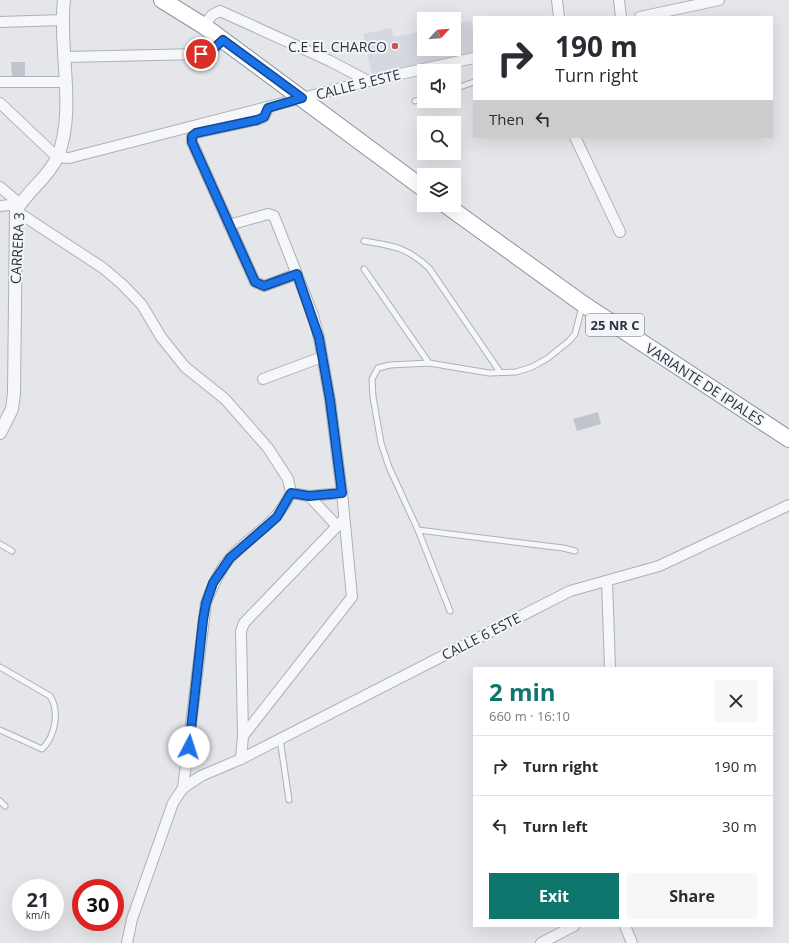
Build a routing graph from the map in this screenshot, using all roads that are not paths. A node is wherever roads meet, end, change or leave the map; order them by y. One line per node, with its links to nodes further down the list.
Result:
1 (162, 0): 12 (highway)
2 (179, 0): 12 (highway)
3 (557, 0): 8 (street)
4 (619, 0): 9 (street)
5 (717, 0): 7 (street)
6 (63, 1): 10 (street, CARRERA 3)
7 (658, 15)
8 (559, 16)
9 (621, 16)
10 (64, 20): 11 (street); 14 (street, CARRERA 3)
11 (0, 22)
12 (202, 25): 13 (highway); 16 (street)
13 (223, 40): 14 (street); 21 (highway)
14 (64, 57): 18 (street, CARRERA 3)
15 (473, 58): 16 (street, CALLE 5 ESTE)
16 (368, 81): 21 (street, CALLE 5 ESTE)
17 (0, 82): 18 (street)
18 (65, 82): 25 (street, CARRERA 3)
19 (473, 82): 20 (lane)
20 (461, 87)
21 (302, 98): 23 (street, CALLE 5 ESTE); 26 (highway)
22 (0, 103): 25 (street)
23 (268, 108): 25 (street, CALLE 5 ESTE); 31 (street)
24 (575, 138): 32 (street)
25 (57, 157): 29 (street, CARRERA 3)
26 (417, 184)
27 (0, 187): 29 (street)
28 (0, 206): 29 (street)
29 (18, 208): 41 (street, CARRERA 3); 43 (street)
30 (456, 212): 36 (highway, VARIANTE DE IPIALES / 25 NR C)
31 (229, 225): 35 (street); 35 (street)
32 (620, 232)
33 (364, 241): 39 (lane)
34 (364, 269): 38 (lane)
35 (297, 274): 37 (street)
36 (583, 304): 39 (lane); 42 (highway, VARIANTE DE IPIALES / 25 NR C)
37 (322, 356): 40 (street); 44 (street)
38 (429, 363): 39 (lane); 49 (lane)
39 (500, 372)
40 (263, 379)
41 (0, 433)
42 (789, 439)
43 (291, 493): 45 (street); 61 (street)
44 (342, 493): 45 (street); 47 (street)
45 (309, 496): 48 (street)
46 (789, 505): 53 (street, CALLE 6 ESTE)
47 (344, 519): 48 (street); 58 (street)
48 (337, 526): 58 (street)
49 (418, 530): 52 (lane); 54 (lane)
50 (0, 544): 51 (lane)
51 (12, 551)
52 (575, 551)
53 (607, 581): 56 (street); 59 (street, CALLE 6 ESTE)
54 (450, 611)
55 (0, 667): 57 (lane)
56 (610, 667)
57 (0, 730)
58 (243, 736): 60 (street)
59 (280, 739): 60 (street, CALLE 6 ESTE); 62 (lane)
60 (241, 759): 61 (street, CALLE 6 ESTE)
61 (183, 788): 67 (street)
62 (289, 800)
63 (0, 801): 64 (lane)
64 (5, 806)
65 (572, 927): 68 (street)
66 (625, 927): 69 (street)
67 (127, 943)
68 (541, 943)
69 (632, 943)

